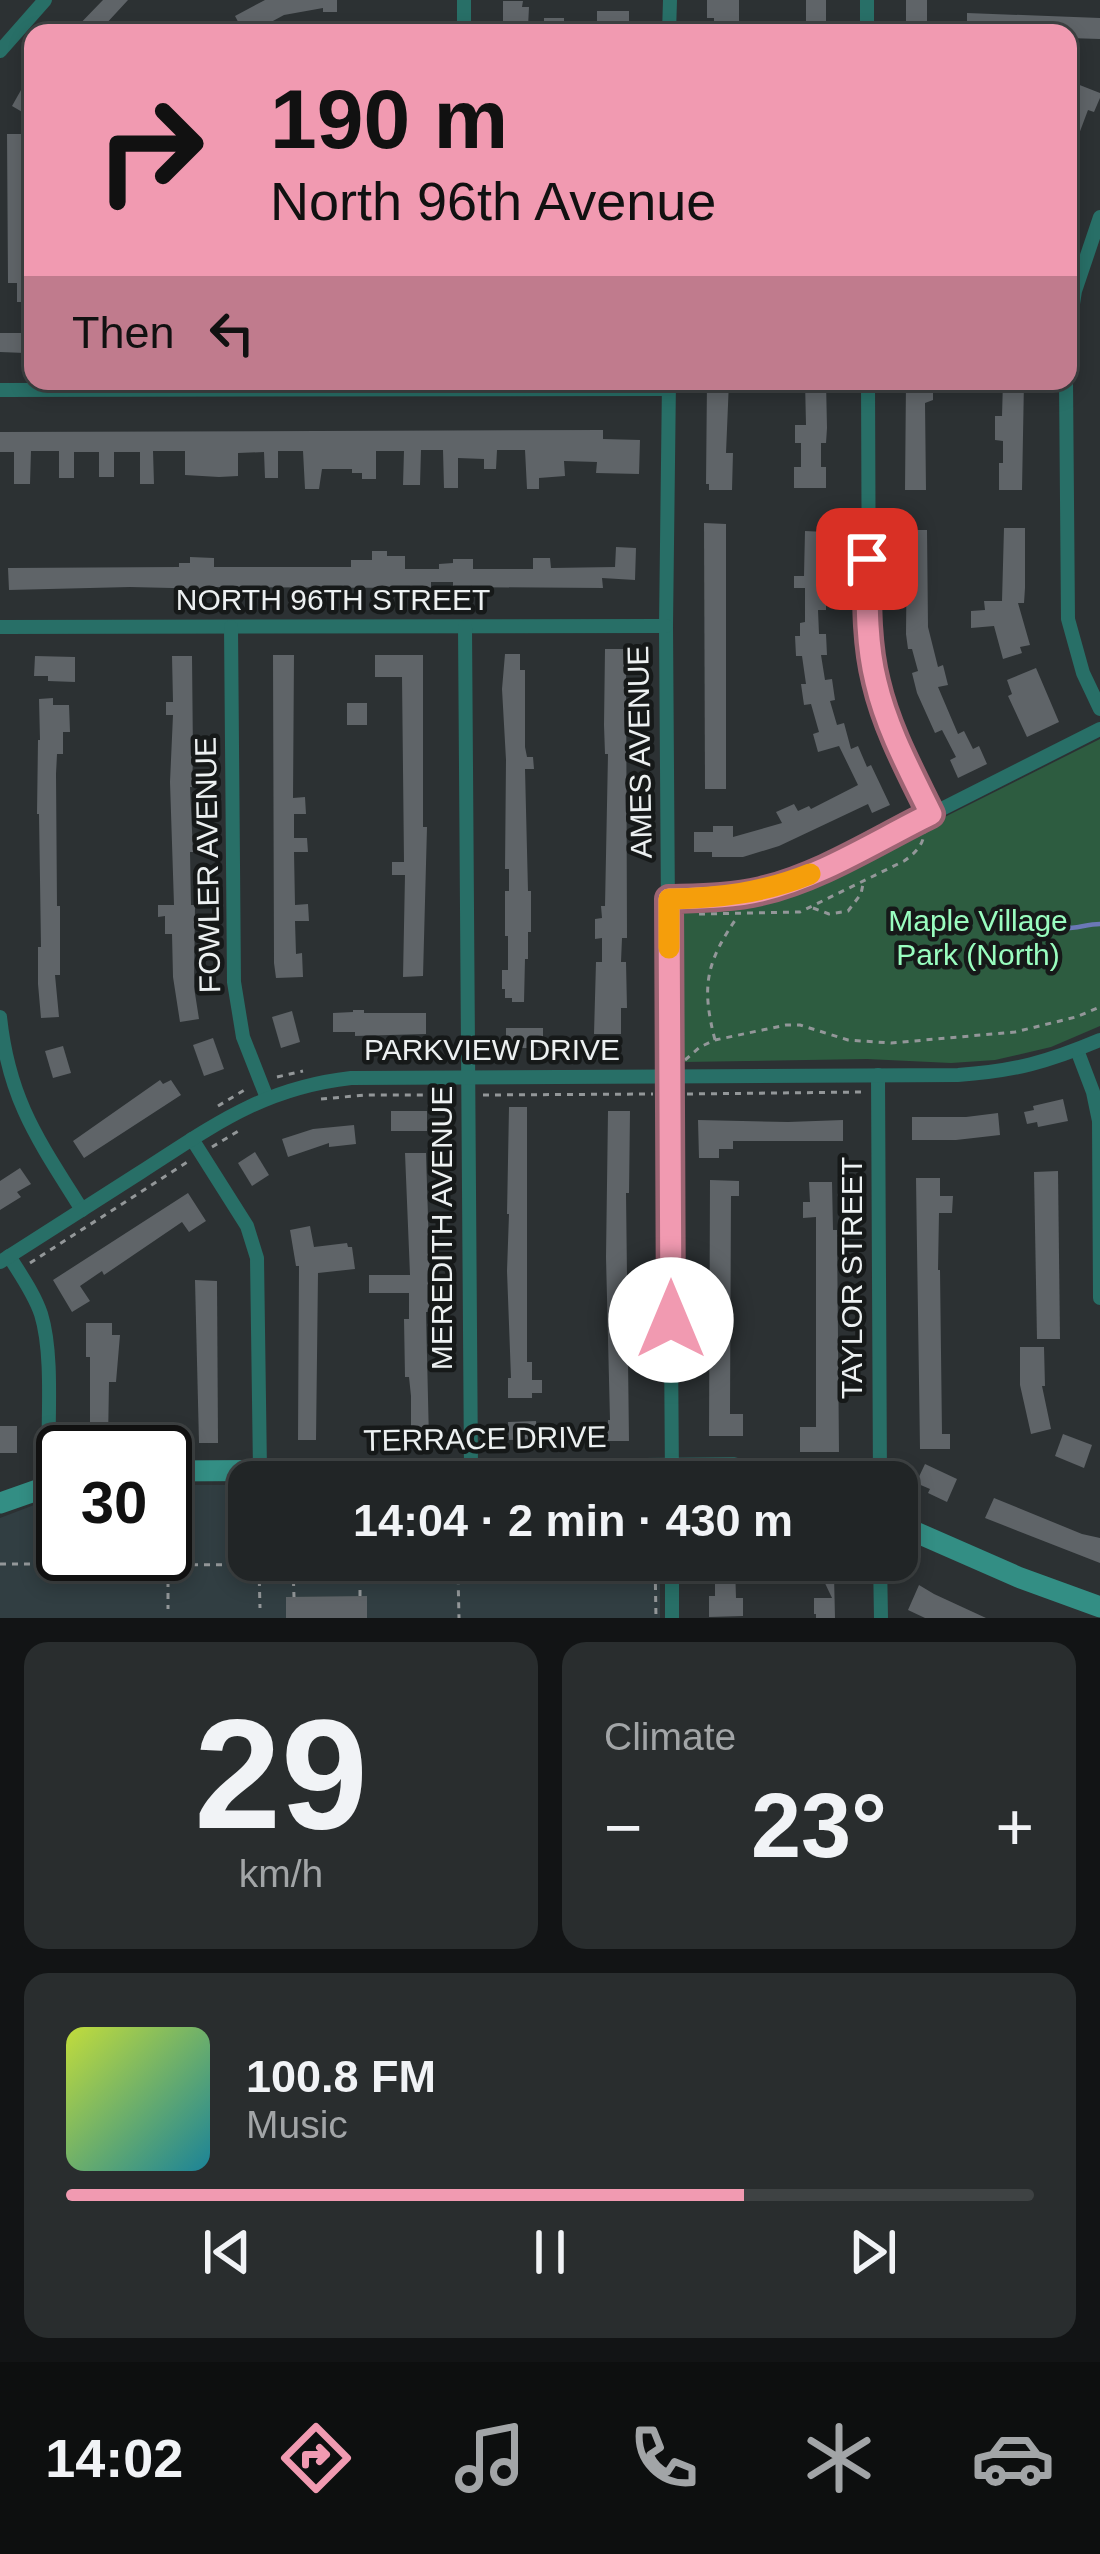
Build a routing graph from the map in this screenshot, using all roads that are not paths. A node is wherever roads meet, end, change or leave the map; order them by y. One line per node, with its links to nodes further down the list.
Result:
1 (45, 0): 2 (street)
2 (0, 51)
3 (1100, 220): 4 (street)
4 (1077, 285)
5 (669, 390): 8 (street, AMES AVENUE)
6 (868, 390): 14 (street)
7 (1066, 390): 12 (street)
8 (666, 626): 11 (street, NORTH 96TH STREET); 15 (street, AMES AVENUE)
9 (0, 627): 10 (street, NORTH 96TH STREET)
10 (231, 627): 11 (street, NORTH 96TH STREET); 22 (street, FOWLER AVENUE)
11 (465, 627): 21 (street, MEREDITH AVENUE)
12 (1100, 709)
13 (1100, 729): 14 (street)
14 (927, 821): 15 (street)
15 (669, 899): 20 (street, AMES AVENUE)
16 (0, 1017): 24 (street)
17 (1100, 1040): 18 (street, PARKVIEW DRIVE)
18 (1077, 1050): 19 (street, PARKVIEW DRIVE); 26 (street)
19 (878, 1075): 20 (street, PARKVIEW DRIVE); 31 (street, TAYLOR STREET)
20 (669, 1076): 21 (street, PARKVIEW DRIVE); 30 (street, AMES AVENUE)
21 (468, 1078): 22 (street, PARKVIEW DRIVE); 29 (street, MEREDITH AVENUE)
22 (266, 1098): 23 (street, PARKVIEW DRIVE)
23 (192, 1139): 24 (street, PARKVIEW DRIVE); 28 (street)
24 (82, 1210): 25 (street, PARKVIEW DRIVE)
25 (5, 1259): 27 (street)
26 (1100, 1298)
27 (52, 1425)
28 (260, 1461)
29 (471, 1461)
30 (672, 1461)
31 (880, 1461)
32 (192, 1471): 33 (street, TERRACE DRIVE)
33 (228, 1471)
34 (36, 1490): 35 (street)
35 (0, 1503)
36 (918, 1533): 39 (street)
37 (672, 1581): 40 (street)
38 (880, 1581): 41 (street)
39 (1100, 1607)
40 (672, 1618)
41 (881, 1618)

